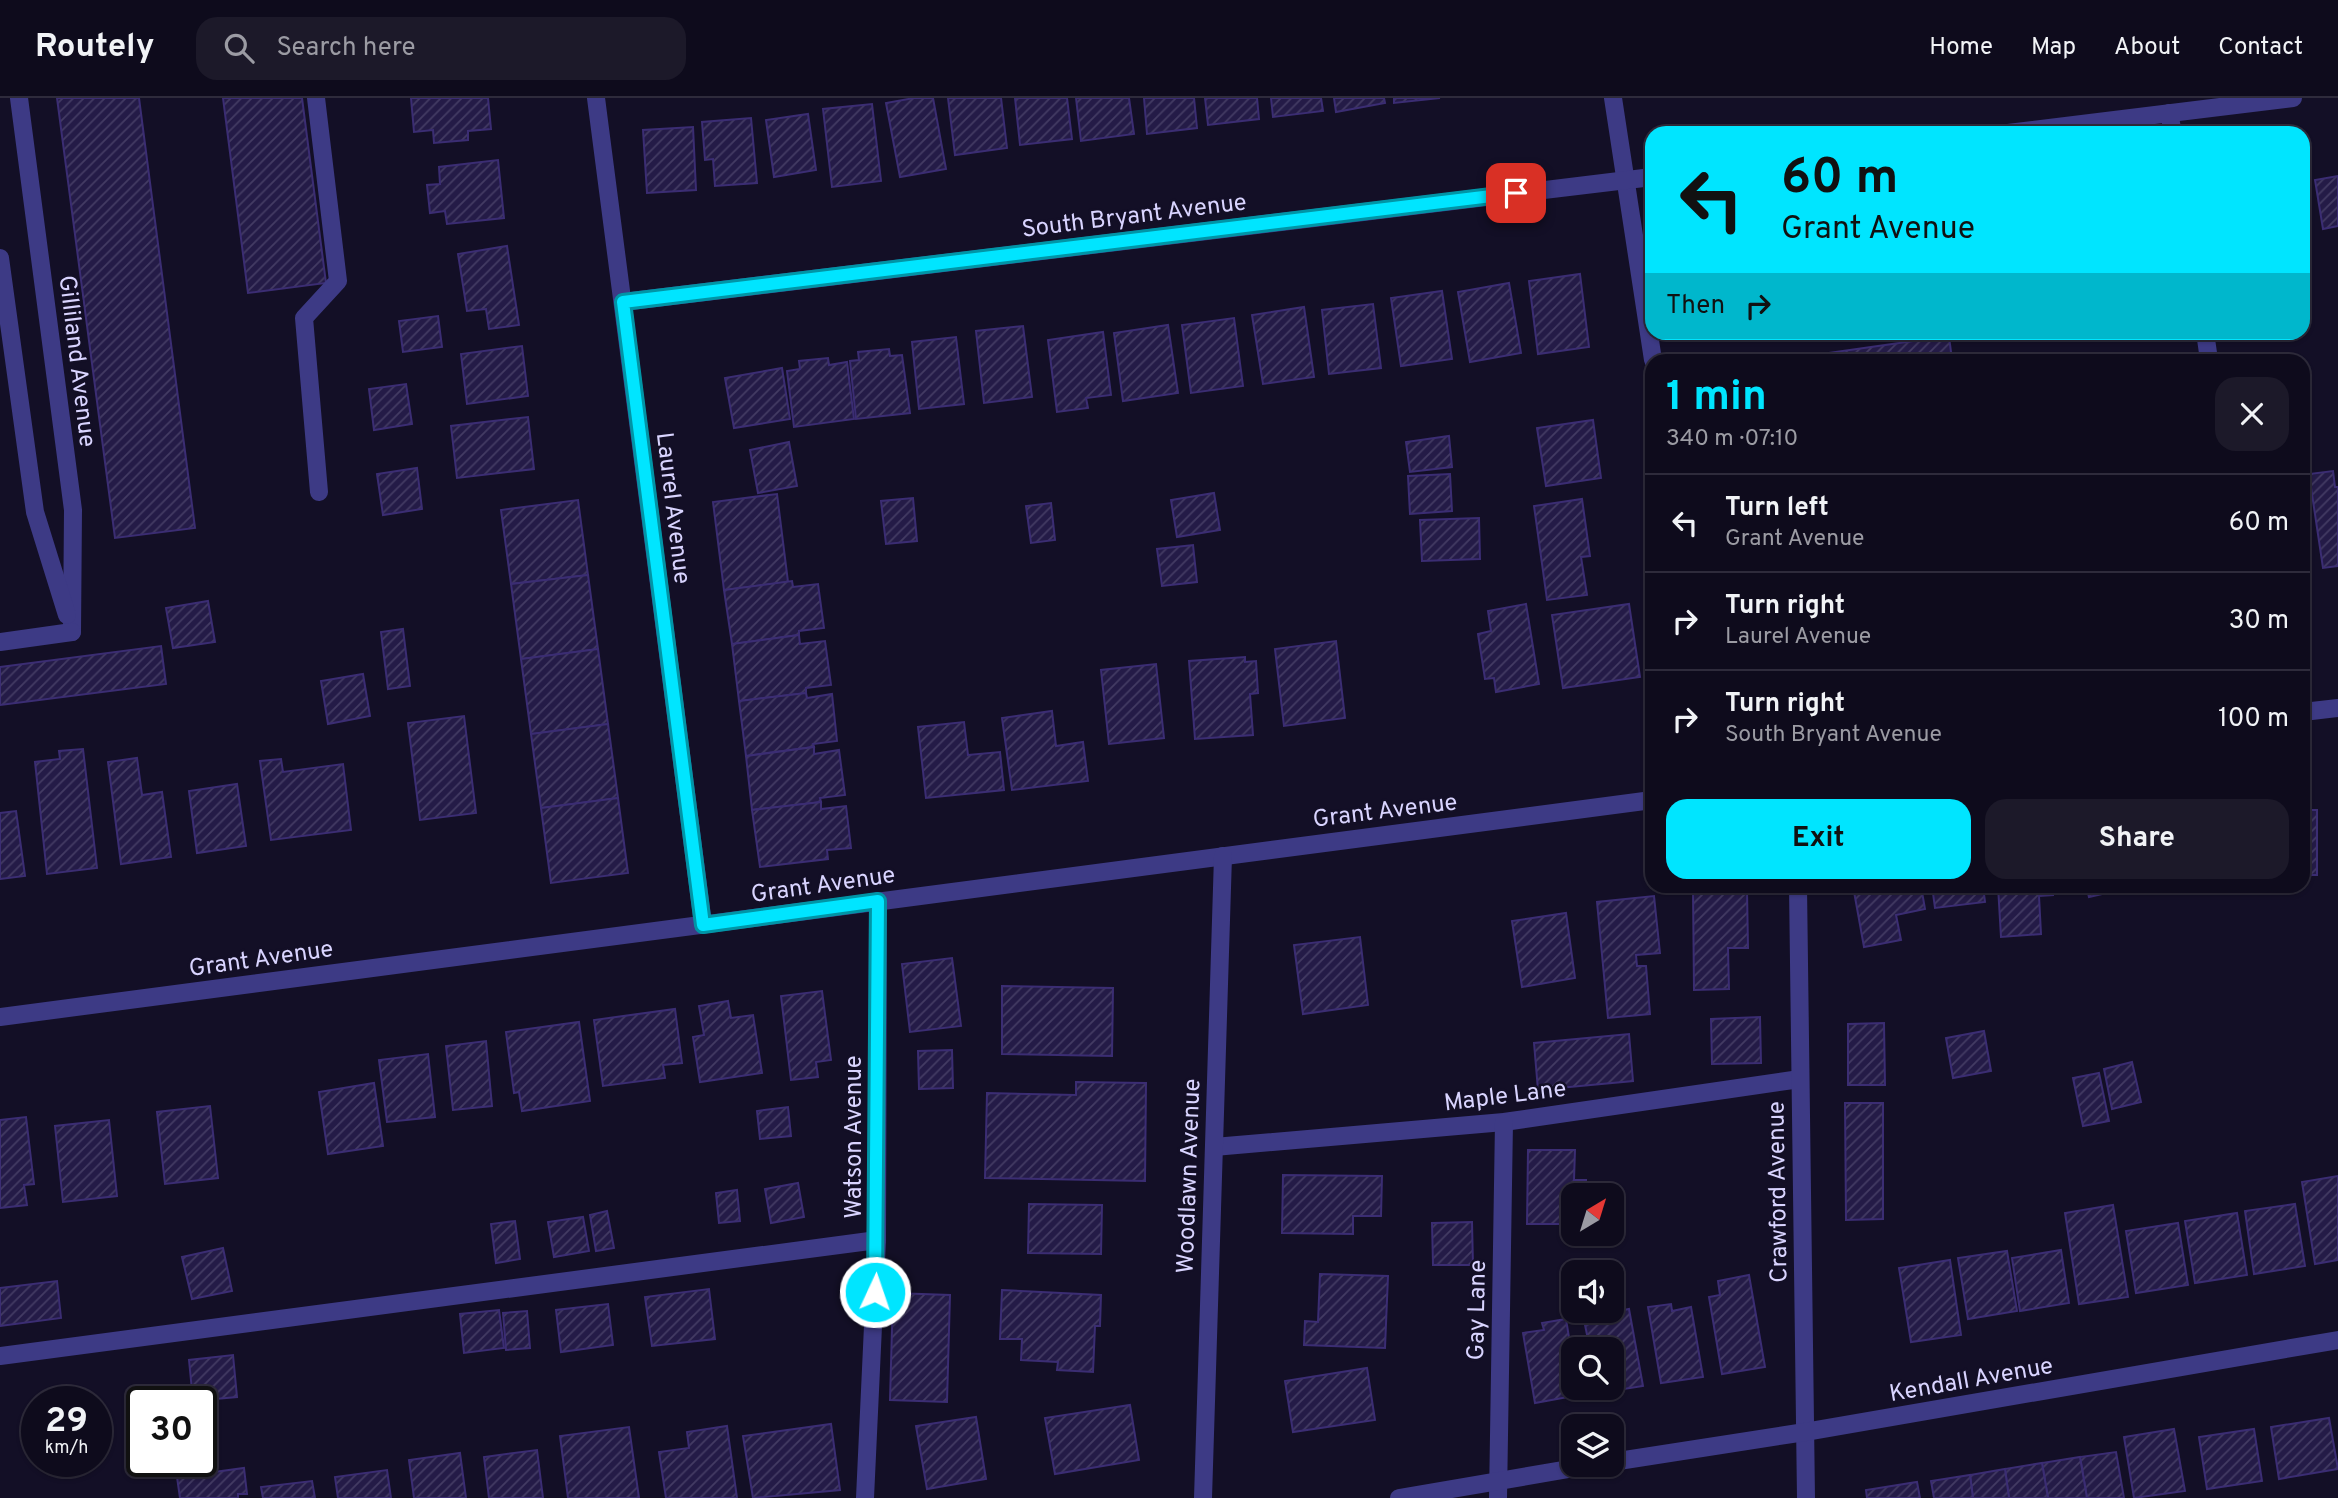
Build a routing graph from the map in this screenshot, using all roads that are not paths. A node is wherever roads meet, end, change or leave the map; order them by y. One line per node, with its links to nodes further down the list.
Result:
1 (19, 98): 15 (street, Gilliland Avenue)
2 (316, 98): 14 (street)
3 (596, 98): 12 (street, Laurel Avenue)
4 (1614, 98): 10 (street)
5 (2293, 98): 6 (street)
6 (2169, 113): 7 (street); 8 (street)
7 (2064, 126)
8 (2172, 126)
9 (1645, 178): 10 (street, South Bryant Avenue)
10 (1625, 180): 12 (street, South Bryant Avenue); 13 (street)
11 (0, 258): 15 (street)
12 (623, 302): 23 (street, Laurel Avenue)
13 (1645, 309)
14 (319, 492)
15 (72, 632): 16 (street)
16 (0, 642)
17 (2338, 708): 18 (street)
18 (2310, 711)
19 (1645, 801): 20 (street, Grant Avenue)
20 (1223, 856): 22 (street, Grant Avenue); 27 (street, Woodlawn Avenue)
21 (1798, 893): 25 (street, Crawford Avenue)
22 (878, 901): 23 (street, Grant Avenue); 28 (street, Watson Avenue)
23 (703, 925): 24 (street, Grant Avenue)
24 (0, 1017)
25 (1800, 1079): 26 (street, Maple Lane); 31 (street, Crawford Avenue)
26 (1504, 1122): 27 (street, Maple Lane); 34 (street, Gay Lane)
27 (1214, 1147): 36 (street, Woodlawn Avenue)
28 (877, 1240): 30 (street); 35 (street, Watson Avenue)
29 (2338, 1340): 31 (street, Kendall Avenue)
30 (0, 1356)
31 (1805, 1432): 32 (street, Kendall Avenue); 39 (street, Crawford Avenue)
32 (1624, 1460)
33 (1561, 1470): 34 (street)
34 (1498, 1479): 37 (street); 38 (street, Gay Lane)
35 (865, 1498)
36 (1203, 1498)
37 (1399, 1498)
38 (1498, 1498)
39 (1806, 1498)

